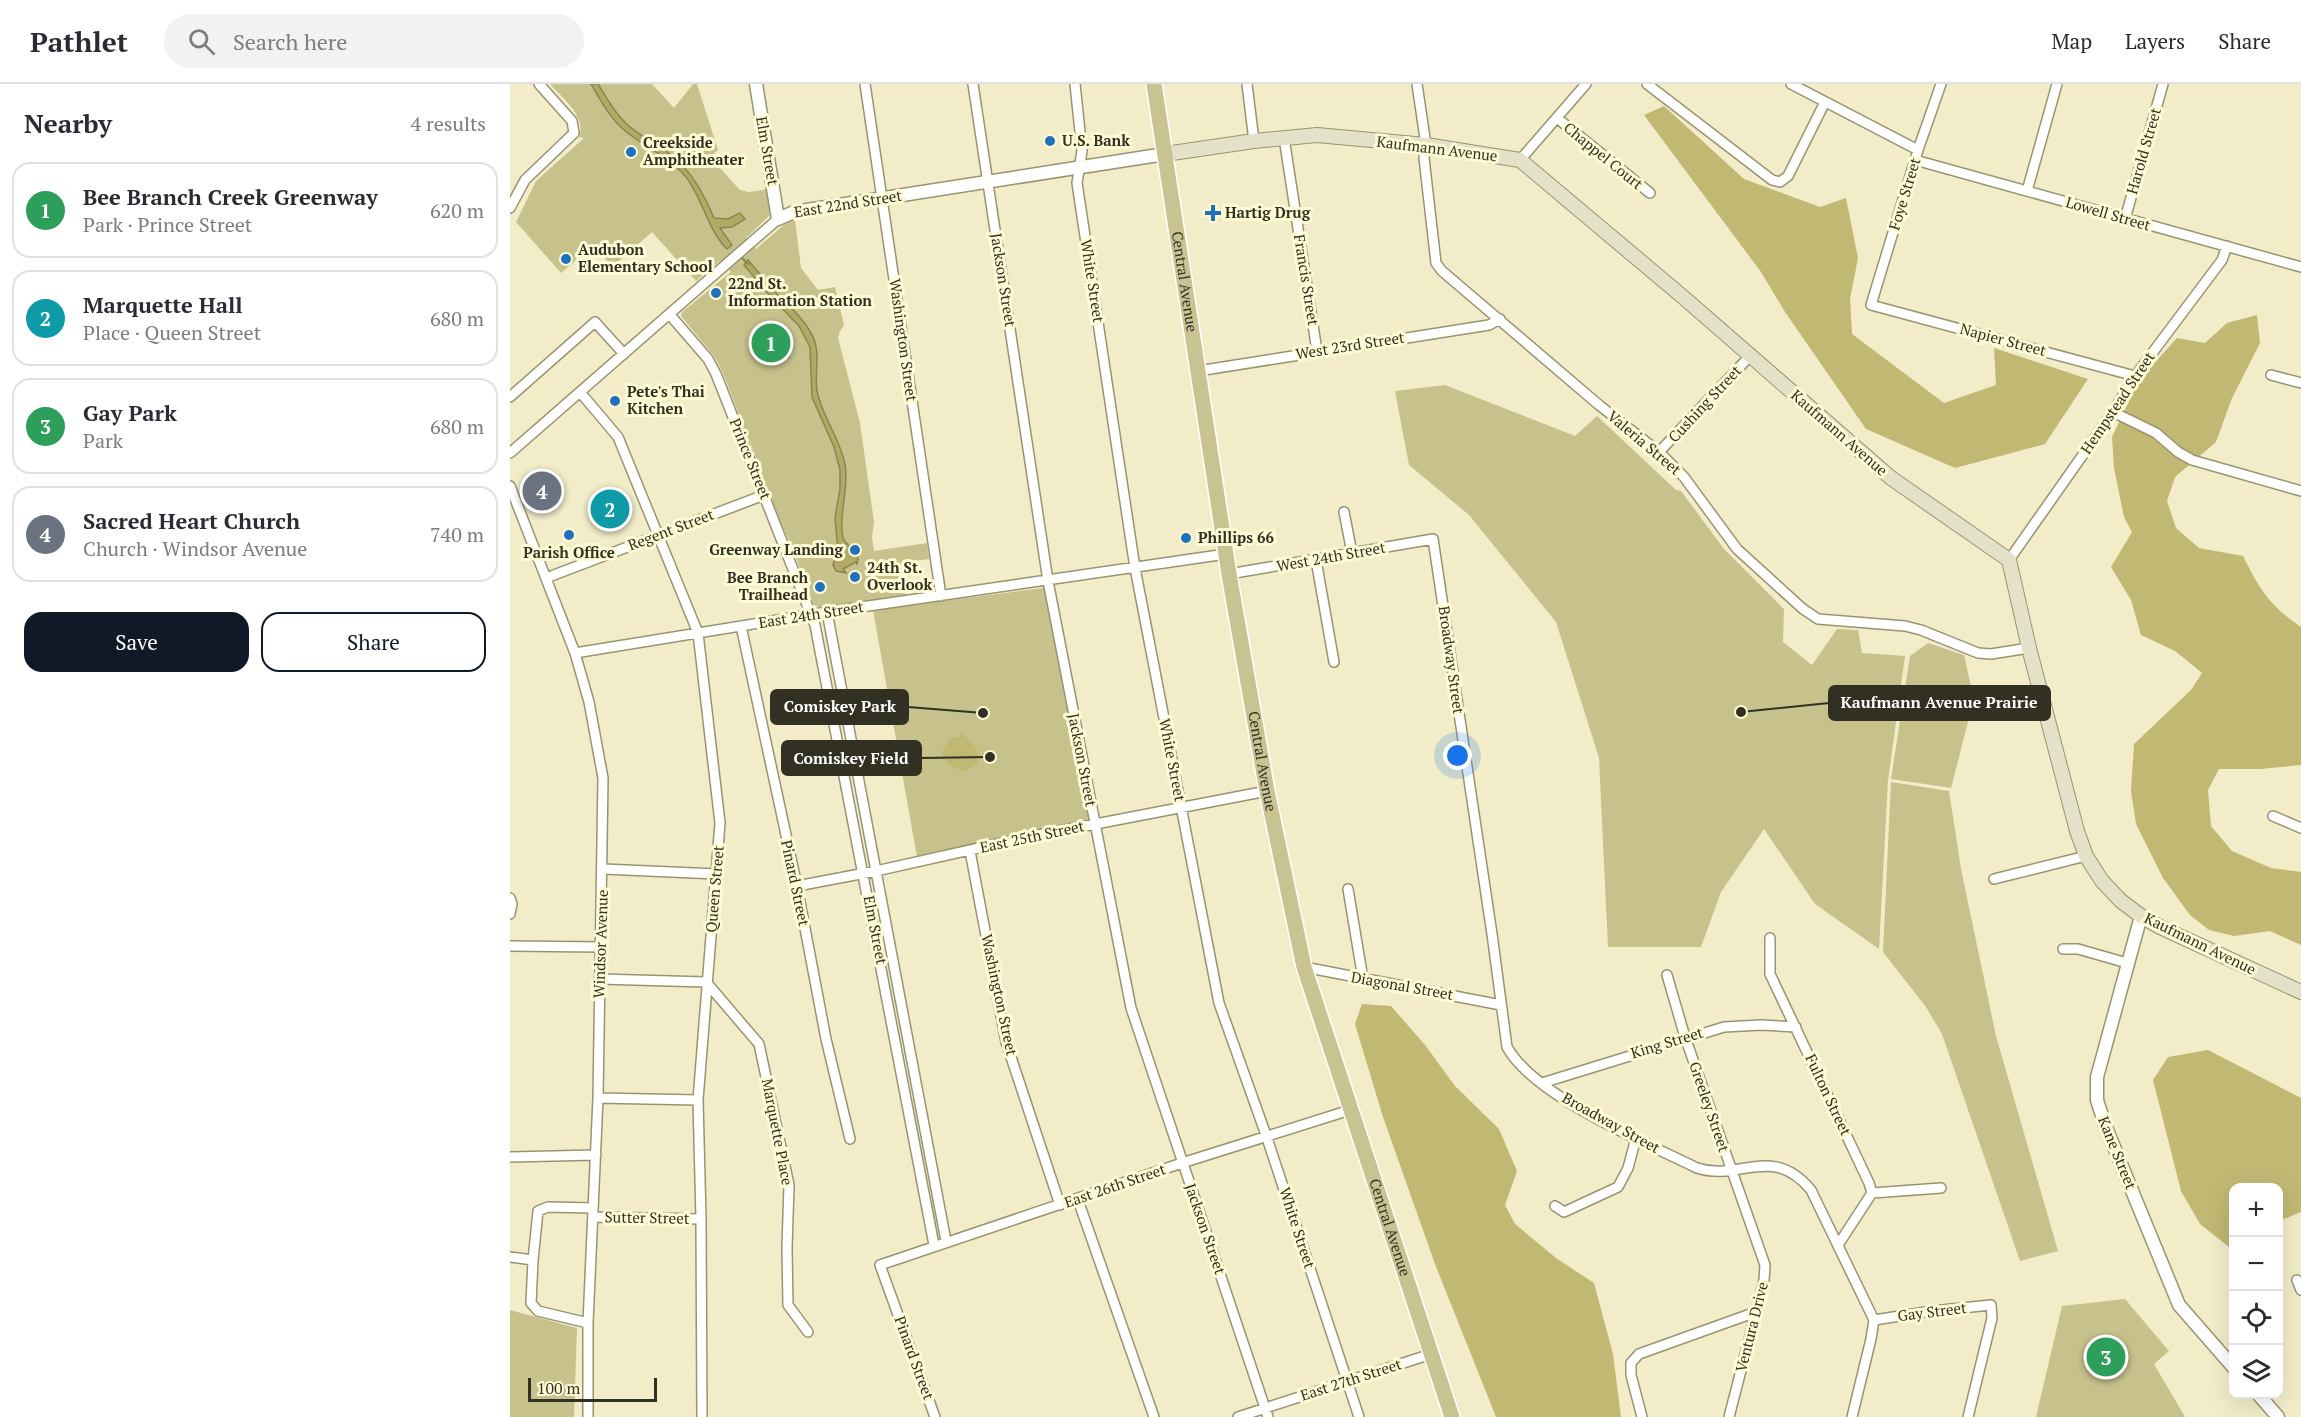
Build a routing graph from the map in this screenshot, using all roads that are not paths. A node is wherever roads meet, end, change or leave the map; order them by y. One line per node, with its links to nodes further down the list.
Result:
1 (539, 84): 28 (street)
2 (756, 84): 29 (street, Elm Street)
3 (865, 84): 27 (street, Washington Street)
4 (973, 84): 24 (street, Jackson Street)
5 (1075, 84): 23 (street, White Street)
6 (1154, 84): 20 (main road, Central Avenue)
7 (1246, 84): 18 (street)
8 (1417, 84): 19 (street, Valeria Street)
9 (1586, 84): 16 (street)
10 (1647, 84): 15 (street)
11 (1791, 84): 15 (street, Lowell Street)
12 (1941, 84): 21 (street, Foye Street)
13 (2057, 84): 25 (street)
14 (2163, 84): 30 (street, Harold Street)
15 (1825, 102): 21 (street, Lowell Street)
16 (1557, 118): 22 (street); 26 (street, Chappel Court)
17 (1284, 138): 18 (main road, Kaufmann Avenue); 19 (main road, Kaufmann Avenue); 36 (street, Francis Street)
18 (1254, 141): 20 (main road, Kaufmann Avenue)
19 (1426, 145): 22 (main road, Kaufmann Avenue); 35 (street, Valeria Street)
20 (1165, 154): 23 (street, East 22nd Street); 39 (main road, Central Avenue)
21 (1917, 155): 25 (street, Lowell Street); 33 (street, Foye Street)
22 (1520, 160): 38 (main road, Kaufmann Avenue)
23 (1079, 168): 24 (street, East 22nd Street); 58 (street, White Street)
24 (988, 182): 27 (street, East 22nd Street); 61 (street, Jackson Street)
25 (2027, 190): 30 (street, Lowell Street)
26 (1650, 193)
27 (882, 199): 29 (street, East 22nd Street); 62 (street, Washington Street)
28 (510, 208)
29 (778, 219): 34 (street, East 22nd Street)
30 (2125, 219): 31 (street, Lowell Street)
31 (2227, 246): 32 (street, Lowell Street); 41 (street, Hempstead Street)
32 (2301, 267)
33 (1871, 305): 41 (street, Napier Street)
34 (670, 315): 37 (street, East 22nd Street); 50 (street, Prince Street)
35 (1500, 319): 36 (street, West 23rd Street); 47 (street, Valeria Street)
36 (1317, 351): 39 (street, West 23rd Street)
37 (624, 354): 43 (street, East 22nd Street); 44 (street)
38 (1750, 356): 47 (street, Cushing Street); 57 (main road, Kaufmann Avenue)
39 (1198, 371): 55 (main road, Central Avenue)
40 (2271, 375): 42 (street)
41 (2135, 376): 45 (street, Hempstead Street)
42 (2301, 383)
43 (580, 392): 46 (street, East 22nd Street); 52 (street, Queen Street)
44 (510, 398)
45 (2113, 412): 49 (street); 57 (street, Hempstead Street)
46 (510, 453)
47 (1659, 453): 67 (street, Valeria Street)
48 (510, 486): 60 (street, Windsor Avenue)
49 (2301, 491)
50 (764, 495): 52 (street, Regent Street); 64 (street, Prince Street)
51 (1344, 512): 54 (street)
52 (657, 535): 60 (street, Regent Street); 66 (street, Queen Street)
53 (1433, 539): 54 (street, West 24th Street); 98 (street, Broadway Street)
54 (1352, 553): 56 (street, West 24th Street)
55 (1226, 554): 58 (street, East 24th Street); 59 (main road, Central Avenue)
56 (1316, 560): 59 (street, West 24th Street); 69 (street)
57 (2009, 560): 67 (main road, Kaufmann Avenue)
58 (1135, 568): 61 (street, East 24th Street); 71 (street, White Street)
59 (1229, 574): 70 (main road, Central Avenue)
60 (546, 578): 68 (street, Windsor Avenue)
61 (1048, 581): 62 (street, East 24th Street); 73 (street, Jackson Street)
62 (940, 596): 63 (street, East 24th Street)
63 (827, 612): 64 (street, East 24th Street); 78 (street, Elm Street)
64 (812, 615): 65 (street, East 24th Street); 80 (street, Elm Street)
65 (741, 626): 66 (street, East 24th Street); 82 (street, Pinard Street)
66 (698, 633): 68 (street, East 24th Street); 79 (street, Queen Street)
67 (2029, 648): 76 (main road, Kaufmann Avenue)
68 (575, 653): 77 (street, Windsor Avenue)
69 (1334, 663)
70 (1267, 791): 71 (street, East 25th Street); 92 (main road, Central Avenue)
71 (1181, 808): 73 (street, East 25th Street); 105 (street, White Street)
72 (2273, 816): 74 (street)
73 (1095, 824): 75 (street, East 25th Street); 110 (street, Jackson Street)
74 (2301, 828)
75 (970, 850): 78 (street, East 25th Street); 115 (street, Washington Street)
76 (2086, 856): 81 (street); 86 (main road, Kaufmann Avenue)
77 (603, 869): 79 (street); 89 (street, Windsor Avenue)
78 (876, 871): 80 (street, East 25th Street); 119 (street, Elm Street)
79 (717, 874): 96 (street, Queen Street)
80 (864, 874): 82 (street, East 25th Street); 120 (street, Elm Street)
81 (1994, 879)
82 (797, 886): 107 (street, Pinard Street)
83 (1348, 889): 95 (street)
84 (510, 898): 85 (street)
85 (510, 914)
86 (2141, 916): 91 (street, Kane Street); 97 (main road, Kaufmann Avenue)
87 (1770, 938): 99 (street, Fulton Street)
88 (510, 946): 89 (street)
89 (600, 947): 94 (street, Windsor Avenue)
90 (2063, 949): 91 (street)
91 (2127, 963): 132 (street, Kane Street)
92 (1304, 967): 95 (street, Diagonal Street); 104 (main road, Central Avenue)
93 (1667, 975): 100 (street, Greeley Street)
94 (599, 979): 96 (street); 102 (street, Windsor Avenue)
95 (1363, 980): 98 (street, Diagonal Street)
96 (706, 982): 103 (street, Queen Street); 130 (street, Marquette Place)
97 (2301, 992)
98 (1501, 1005): 101 (street, Broadway Street)
99 (1796, 1027): 100 (street, King Street); 113 (street, Fulton Street)
100 (1684, 1037): 101 (street, King Street); 111 (street, Greeley Street)
101 (1542, 1083): 106 (street, Broadway Street)
102 (598, 1098): 103 (street); 108 (street, Windsor Avenue)
103 (698, 1101): 118 (street, Queen Street)
104 (1350, 1110): 105 (street, East 26th Street); 131 (main road, Central Avenue)
105 (1266, 1136): 110 (street, East 26th Street); 133 (street, White Street)
106 (1636, 1138): 111 (street, Broadway Street); 116 (street)
107 (850, 1139)
108 (596, 1155): 109 (street); 117 (street, Windsor Avenue)
109 (510, 1157)
110 (1182, 1163): 114 (street, East 26th Street); 135 (street, Jackson Street)
111 (1731, 1170): 121 (street, Broadway Street); 127 (street, Ventura Drive)
112 (1941, 1188): 113 (street)
113 (1872, 1193): 121 (street)
114 (1078, 1200): 115 (street, East 26th Street); 139 (street)
115 (1060, 1205): 119 (street, East 26th Street)
116 (1555, 1206)
117 (593, 1212): 118 (street, Sutter Street); 123 (street, Sutter Street); 129 (street, Windsor Avenue)
118 (701, 1220): 137 (street, Queen Street)
119 (946, 1241): 120 (street, East 26th Street)
120 (934, 1245): 124 (street, East 26th Street)
121 (1838, 1245): 128 (street, Broadway Street)
122 (510, 1257): 123 (street)
123 (533, 1260): 129 (street)
124 (880, 1265): 138 (street, Pinard Street)
125 (2297, 1280): 126 (street)
126 (2301, 1290)
127 (1756, 1312): 143 (street); 144 (street, Ventura Drive)
128 (1874, 1320): 145 (street); 146 (street, Gay Street)
129 (588, 1323): 136 (street, Windsor Avenue)
130 (808, 1332)
131 (1431, 1354): 133 (street, East 27th Street); 142 (main road, Central Avenue)
132 (2229, 1362)
133 (1347, 1381): 135 (street, East 27th Street); 141 (street, White Street)
134 (2262, 1399): 147 (street)
135 (1266, 1412): 140 (street, East 27th Street)
136 (588, 1417)
137 (702, 1417)
138 (935, 1417)
139 (1154, 1417)
140 (1238, 1417)
141 (1359, 1417)
142 (1452, 1417)
143 (1642, 1417)
144 (1729, 1417)
145 (1852, 1417)
146 (1968, 1417)
147 (2278, 1417)

